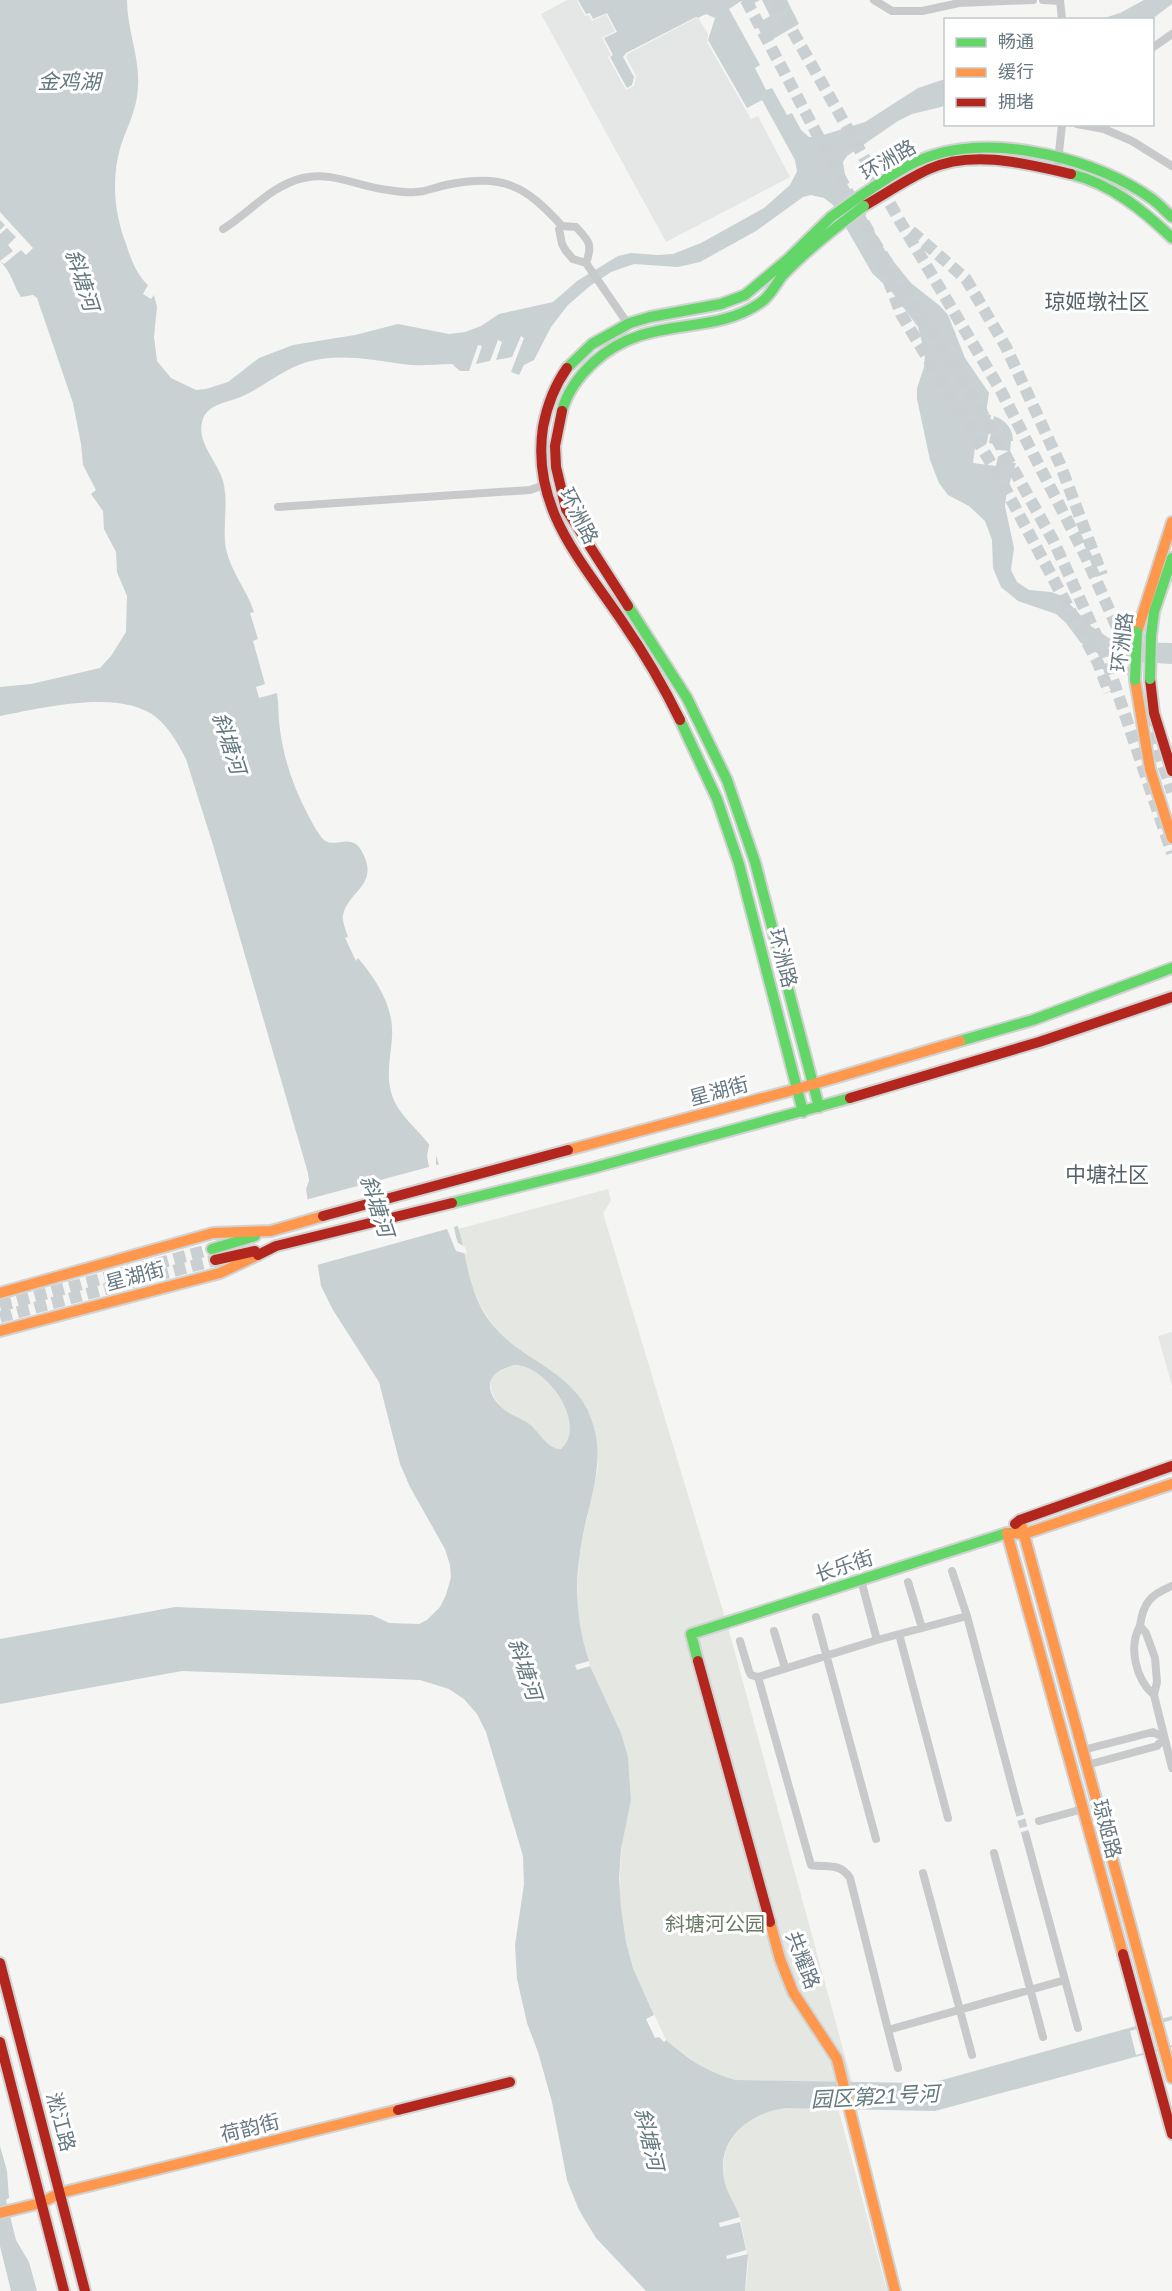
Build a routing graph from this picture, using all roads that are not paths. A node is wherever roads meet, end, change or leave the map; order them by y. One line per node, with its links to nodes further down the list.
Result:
1 (874, 0): 6 (street)
2 (911, 0): 6 (street)
3 (1033, 0): 6 (street)
4 (1043, 0): 5 (street)
5 (1060, 0): 7 (street)
6 (914, 11)
7 (1062, 18)
8 (1172, 34): 9 (street)
9 (1154, 47)
10 (1062, 126): 12 (street)
11 (1091, 126): 13 (street)
12 (1058, 158): 14 (street); 15 (street, 环洲路); 16 (street, 环洲路)
13 (1172, 166)
14 (1057, 172): 15 (street, 环洲路); 19 (street, 环洲路)
15 (862, 202): 21 (street, 环洲路, bridge)
16 (1172, 217)
17 (562, 226): 18 (street); 20 (street); 20 (street)
18 (222, 229)
19 (1172, 238)
20 (588, 265): 22 (street)
21 (773, 278): 22 (street, 环洲路); 31 (street, 环洲路)
22 (628, 324): 23 (street, 环洲路)
23 (544, 485): 24 (street); 32 (street, 环洲路)
24 (278, 507)
25 (1172, 522): 28 (street, 环洲路, bridge)
26 (1172, 558): 27 (street, 环洲路, bridge)
27 (1172, 771)
28 (1172, 838)
29 (1172, 968): 31 (street, 星湖街)
30 (1172, 997): 33 (street, 星湖街)
31 (813, 1084): 32 (street, 星湖街); 33 (street, 环洲路)
32 (797, 1089): 34 (street, 环洲路); 35 (street, 星湖街)
33 (819, 1107): 34 (street, 星湖街)
34 (803, 1112): 36 (street, 星湖街)
35 (271, 1231): 36 (street, 星湖街); 37 (street, 星湖街)
36 (276, 1246): 38 (street, 星湖街)
37 (0, 1293)
38 (0, 1331)
39 (1172, 1466): 41 (street, 长乐街)
40 (1172, 1484): 43 (street, 长乐街)
41 (1020, 1520): 42 (street, 长乐街); 43 (street, 琼姬路)
42 (1007, 1533): 43 (street, 长乐街); 45 (street, 长乐街); 66 (street, 琼姬路)
43 (1024, 1534): 62 (street, 琼姬路)
44 (952, 1571): 48 (street)
45 (861, 1580): 53 (street, 长乐街); 55 (street)
46 (908, 1582): 51 (street)
47 (1172, 1586): 50 (street)
48 (967, 1616): 51 (street); 65 (street)
49 (816, 1617): 57 (street)
50 (1140, 1626): 60 (street); 60 (street)
51 (922, 1628): 54 (street)
52 (774, 1631): 58 (street)
53 (691, 1634): 91 (street, 共耀路)
54 (899, 1634): 55 (street); 67 (street)
55 (877, 1640): 57 (street)
56 (740, 1641): 59 (street)
57 (827, 1655): 58 (street); 70 (street)
58 (784, 1668): 59 (street)
59 (758, 1677): 78 (street)
60 (1154, 1695): 61 (street)
61 (1164, 1738): 62 (street); 63 (street); 64 (street)
62 (1083, 1750): 63 (street, 琼姬路)
63 (1087, 1765): 83 (street, 琼姬路)
64 (1172, 1768)
65 (1018, 1808)
66 (1083, 1809): 68 (street); 85 (street, 琼姬路)
67 (948, 1818)
68 (1040, 1821)
69 (1026, 1836): 74 (street)
70 (876, 1839)
71 (994, 1853): 75 (street)
72 (923, 1873): 76 (street)
73 (0, 1964): 86 (street, 淞江路)
74 (1065, 1980): 75 (street); 77 (street)
75 (1030, 1990): 76 (street); 79 (street)
76 (960, 2010): 78 (street); 81 (street)
77 (1078, 2028)
78 (888, 2030): 82 (street)
79 (1043, 2037)
80 (0, 2042): 87 (street, 淞江路)
81 (972, 2055)
82 (898, 2068)
83 (1172, 2078)
84 (510, 2082): 86 (street, 荷韵街)
85 (1172, 2134)
86 (60, 2193): 87 (street, 荷韵街); 90 (street, 淞江路)
87 (41, 2203): 88 (street, 荷韵街); 89 (street, 淞江路)
88 (0, 2213)
89 (64, 2291)
90 (85, 2291)
91 (895, 2291)

